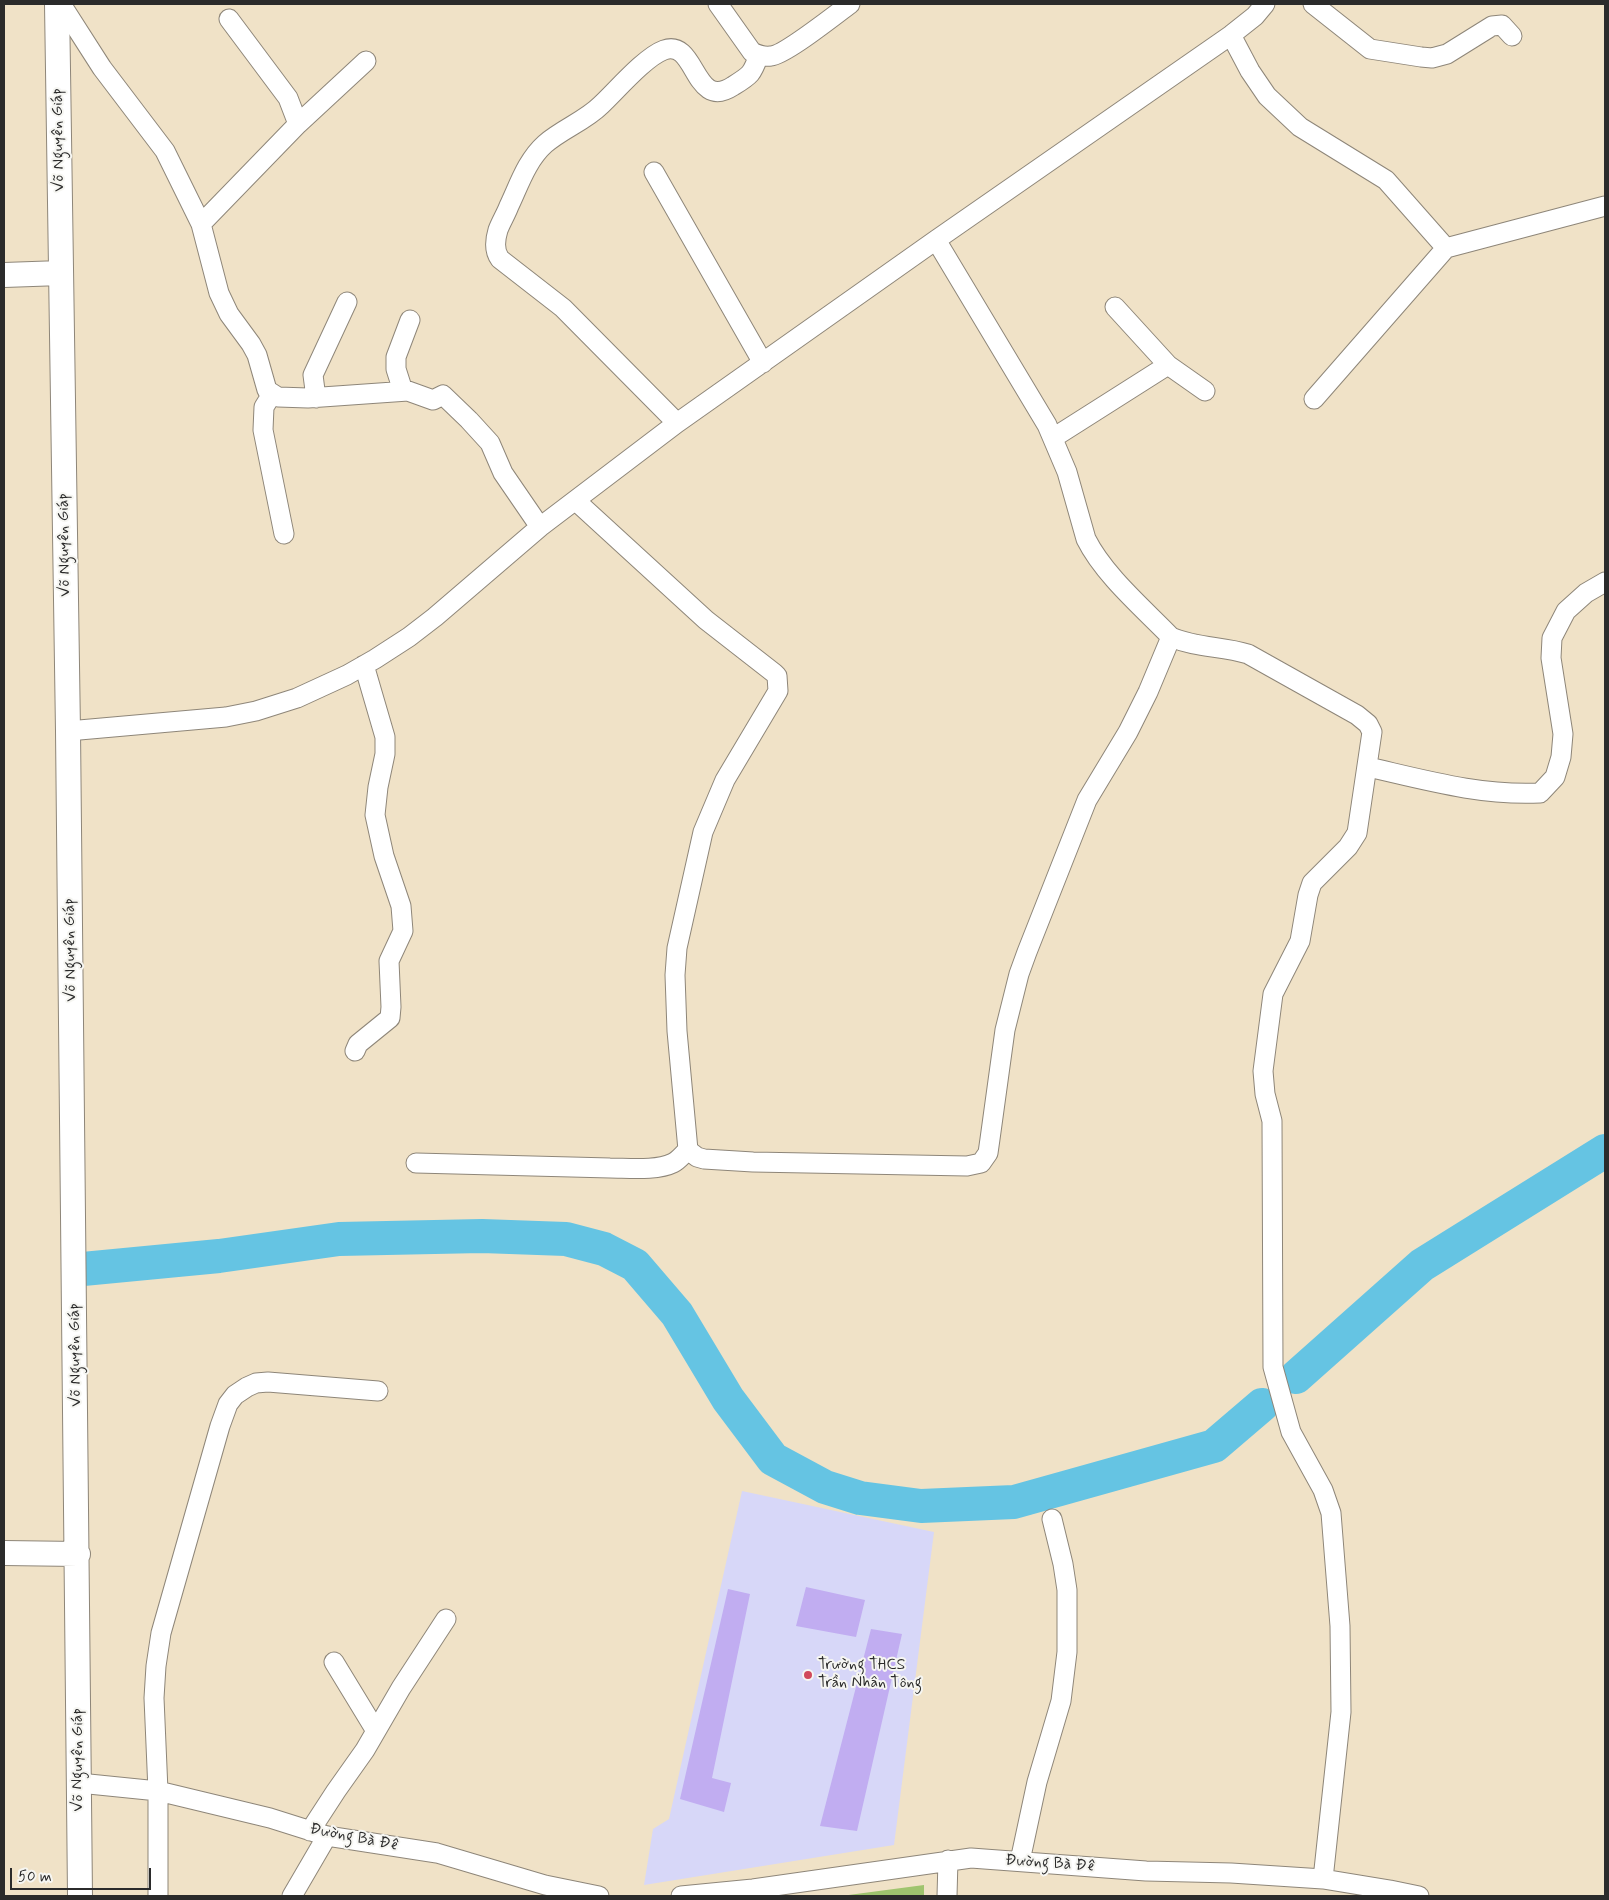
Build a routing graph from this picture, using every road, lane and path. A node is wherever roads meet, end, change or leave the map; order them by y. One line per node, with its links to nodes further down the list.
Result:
1 (59, 4): 14 (street); 17 (main road, Võ Nguyên Giáp)
2 (718, 4): 9 (street)
3 (850, 4): 9 (street)
4 (1265, 4): 7 (street)
5 (1312, 4): 8 (street)
6 (229, 19): 11 (street)
7 (1231, 35): 15 (street); 16 (street)
8 (1512, 36)
9 (759, 55): 29 (street)
10 (366, 61): 11 (street)
11 (298, 124): 14 (street)
12 (654, 172): 22 (street)
13 (1605, 206): 16 (street)
14 (201, 224): 26 (street)
15 (936, 240): 22 (street); 30 (street)
16 (1446, 248): 28 (street)
17 (61, 273): 18 (main road); 37 (main road, Võ Nguyên Giáp)
18 (4, 276)
19 (347, 302): 27 (street)
20 (1114, 307): 23 (street)
21 (410, 320): 24 (street)
22 (763, 362): 29 (street)
23 (1168, 365): 25 (street); 30 (street)
24 (403, 391): 27 (street); 32 (street)
25 (1204, 391)
26 (272, 394): 27 (street); 33 (street)
27 (316, 398)
28 (1314, 399)
29 (677, 423): 31 (street)
30 (1053, 438): 35 (street)
31 (576, 501): 32 (street); 40 (street)
32 (540, 527): 36 (street)
33 (284, 534)
34 (1605, 582): 38 (street)
35 (1171, 637): 38 (street); 40 (street)
36 (364, 665): 37 (street); 39 (street)
37 (68, 730): 45 (main road, Võ Nguyên Giáp)
38 (1368, 767): 54 (street)
39 (355, 1051)
40 (688, 1150): 41 (street)
41 (416, 1163)
42 (378, 1391): 50 (street)
43 (1052, 1519): 53 (street)
44 (4, 1553): 45 (main road)
45 (78, 1554): 49 (main road, Võ Nguyên Giáp)
46 (446, 1619): 48 (street)
47 (334, 1662): 48 (street)
48 (376, 1731): 51 (street)
49 (79, 1783): 50 (street, Đường Bà Đê); 57 (main road, Võ Nguyên Giáp)
50 (158, 1791): 51 (street, Đường Bà Đê); 58 (street)
51 (319, 1833): 59 (street); 60 (street, Đường Bà Đê)
52 (948, 1860): 53 (street, Đường Bà Đê); 55 (street, Đường Bà Đê); 62 (street)
53 (1020, 1861): 54 (street, Đường Bà Đê)
54 (1323, 1879): 56 (street, Đường Bà Đê)
55 (753, 1893): 61 (street, Đường Bà Đê)
56 (1389, 1893): 63 (street, Đường Bà Đê)
57 (80, 1896)
58 (158, 1896)
59 (292, 1896)
60 (599, 1896)
61 (681, 1896)
62 (947, 1896)
63 (1419, 1896)

